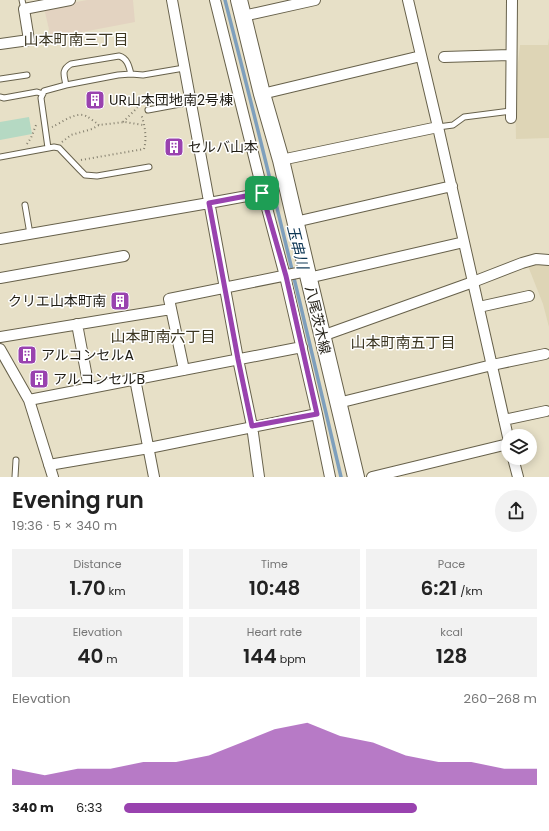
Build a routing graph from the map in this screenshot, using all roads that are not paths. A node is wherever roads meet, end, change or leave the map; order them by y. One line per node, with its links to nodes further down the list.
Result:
1 (70, 0): 8 (street)
2 (172, 0): 14 (street)
3 (215, 0): 31 (street)
4 (239, 0): 9 (main road, 八尾茨木線)
5 (315, 0): 9 (street)
6 (408, 0): 12 (street)
7 (512, 0): 11 (street)
8 (23, 4): 10 (street)
9 (243, 16): 20 (main road, 八尾茨木線)
10 (0, 44)
11 (511, 55): 13 (street); 24 (street)
12 (422, 56): 20 (street); 25 (street)
13 (444, 57)
14 (184, 68): 16 (lane); 22 (street)
15 (27, 74): 17 (lane)
16 (131, 74): 18 (lane); 18 (lane)
17 (0, 79)
18 (66, 85): 19 (lane)
19 (43, 94): 21 (lane); 26 (lane)
20 (262, 94): 28 (main road, 八尾茨木線)
21 (0, 97)
22 (190, 102): 23 (lane); 32 (street)
23 (148, 110)
24 (511, 114): 25 (lane)
25 (438, 127): 28 (street); 30 (street)
26 (48, 148): 27 (lane); 29 (lane)
27 (0, 156)
28 (281, 160): 34 (main road, 八尾茨木線)
29 (148, 167)
30 (452, 186): 34 (street); 37 (street)
31 (262, 193): 32 (street); 41 (street)
32 (209, 203): 35 (street); 44 (street)
33 (25, 205): 35 (lane)
34 (295, 222): 40 (main road, 八尾茨木線)
35 (30, 234): 36 (street)
36 (0, 239)
37 (464, 242): 40 (street); 43 (street)
38 (124, 256): 42 (street)
39 (549, 260): 43 (street)
40 (305, 274): 41 (street); 49 (main road, 八尾茨木線)
41 (288, 275): 44 (street); 51 (street)
42 (0, 278)
43 (473, 282): 46 (street); 49 (street)
44 (225, 288): 47 (street); 54 (street)
45 (529, 296): 46 (street)
46 (479, 307): 55 (street)
47 (171, 308): 48 (street); 56 (street)
48 (77, 324): 50 (street); 58 (street)
49 (322, 336): 60 (main road, 八尾茨木線)
50 (0, 337)
51 (302, 347): 54 (street); 62 (street)
52 (0, 349): 59 (street)
53 (545, 354): 55 (street)
54 (238, 359): 56 (street); 64 (street)
55 (492, 366): 60 (street); 63 (street)
56 (184, 370): 57 (street)
57 (135, 379): 58 (street); 67 (street)
58 (89, 388): 59 (street)
59 (29, 400): 69 (street)
60 (338, 403): 76 (main road, 八尾茨木線)
61 (546, 410): 63 (street)
62 (317, 414): 64 (street); 75 (street)
63 (504, 420): 65 (street)
64 (252, 426): 67 (street); 74 (street)
65 (506, 429)
66 (501, 446): 77 (street)
67 (149, 448): 69 (street); 73 (street)
68 (16, 460): 71 (lane)
69 (49, 465): 72 (street)
70 (515, 465): 78 (street)
71 (16, 477)
72 (53, 477)
73 (154, 477)
74 (260, 477)
75 (330, 477)
76 (356, 477)
77 (372, 477)
78 (518, 477)

